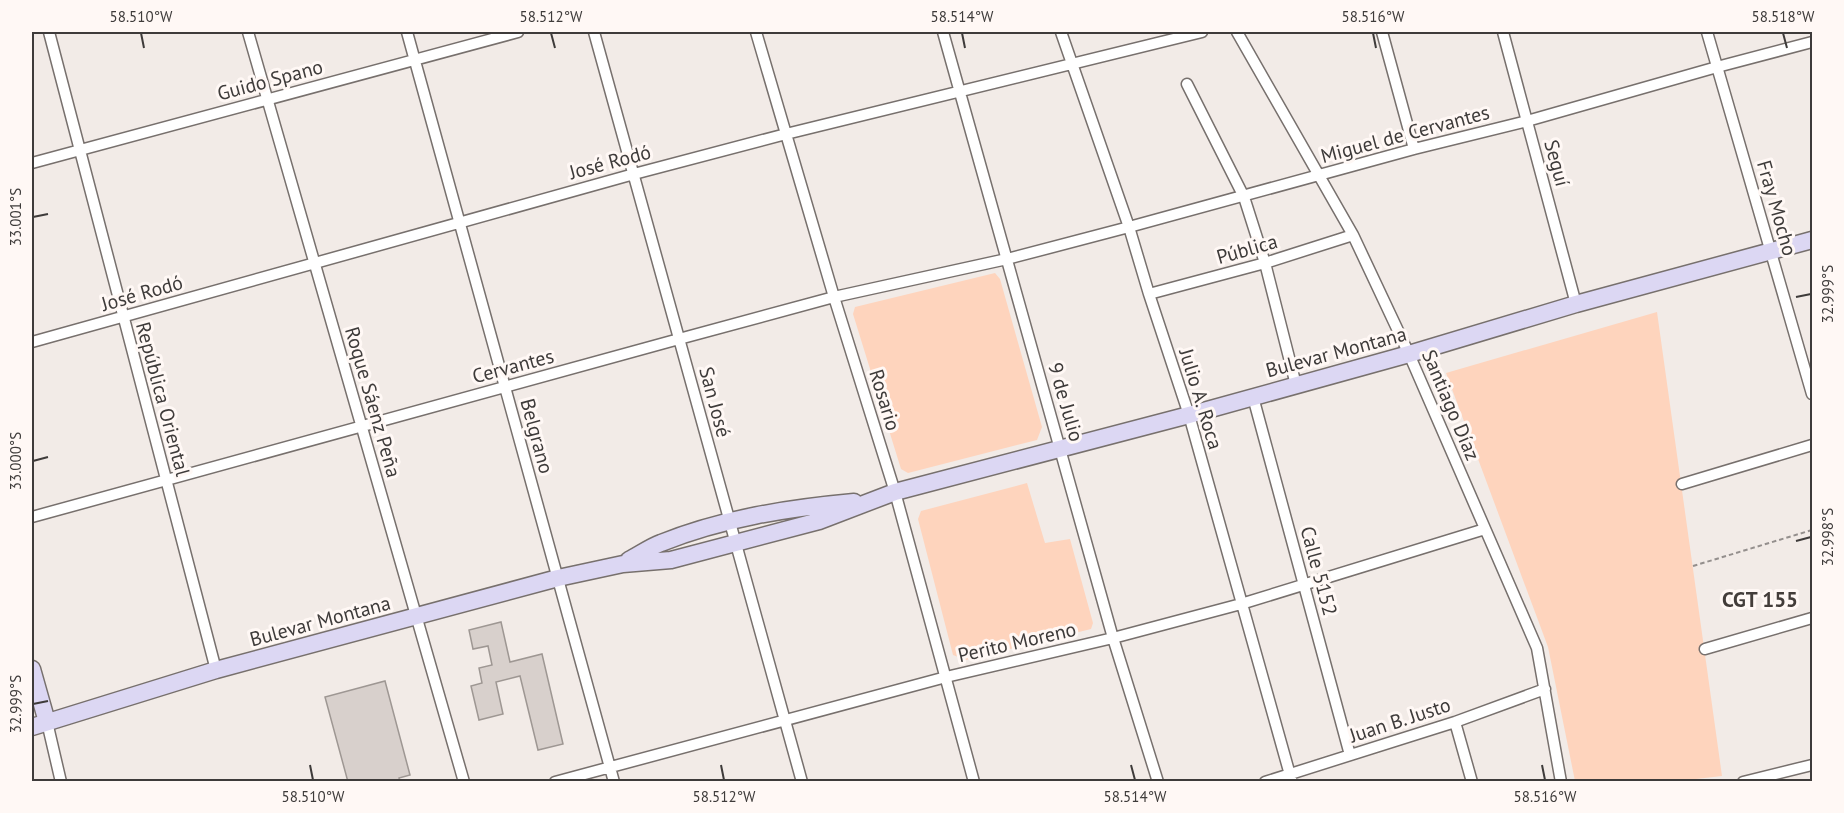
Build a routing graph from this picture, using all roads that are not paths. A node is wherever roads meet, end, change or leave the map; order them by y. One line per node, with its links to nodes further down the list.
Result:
1 (49, 32): 24 (street, República Oriental)
2 (248, 32): 20 (street, Roque Sáenz Peña)
3 (407, 32): 15 (street, Belgrano)
4 (518, 32): 15 (street, Guido Spano)
5 (594, 32): 26 (street, San José)
6 (756, 32): 22 (street, Rosario)
7 (943, 32): 19 (street, 9 de Julio)
8 (1061, 32): 16 (street, Julio A. Roca)
9 (1202, 32): 16 (street, José Rodó)
10 (1237, 32): 27 (street, Santiago Díaz)
11 (1382, 32): 23 (street)
12 (1503, 32): 21 (street, Seguí)
13 (1707, 32): 17 (street, Fray Mocho)
14 (1812, 42): 17 (street, Miguel de Cervantes)
15 (415, 60): 20 (street, Guido Spano); 29 (street, Belgrano)
16 (1071, 64): 19 (street, José Rodó); 30 (street, Julio A. Roca)
17 (1717, 66): 21 (street, Miguel de Cervantes); 33 (street, Fray Mocho)
18 (1187, 84): 28 (street)
19 (960, 93): 22 (street, José Rodó); 34 (street, 9 de Julio)
20 (267, 99): 24 (street, Guido Spano); 35 (street, Roque Sáenz Peña)
21 (1527, 121): 23 (street, Miguel de Cervantes); 39 (street, Seguí)
22 (786, 134): 26 (street, José Rodó); 38 (street, Rosario)
23 (1414, 149): 27 (street, Miguel de Cervantes)
24 (80, 150): 25 (street, Guido Spano); 40 (street, República Oriental)
25 (32, 163)
26 (634, 174): 29 (street, José Rodó); 41 (street, San José)
27 (1319, 175): 28 (street, Miguel de Cervantes); 31 (street, Santiago Díaz)
28 (1244, 196): 30 (street, Miguel de Cervantes); 36 (street)
29 (460, 223): 35 (street, José Rodó); 45 (street, Belgrano)
30 (1129, 227): 34 (street, Miguel de Cervantes); 37 (street, Julio A. Roca)
31 (1353, 235): 36 (street, Pública); 43 (street, Santiago Díaz)
32 (1812, 240): 33 (main road, Bulevar Montana)
33 (1771, 251): 39 (main road, Bulevar Montana); 46 (street, Fray Mocho)
34 (1007, 259): 38 (street, Cervantes); 51 (street, 9 de Julio)
35 (315, 263): 40 (street, José Rodó); 49 (street, Roque Sáenz Peña)
36 (1265, 263): 37 (street, Pública); 44 (street)
37 (1149, 294): 48 (street, Julio A. Roca)
38 (834, 297): 41 (street, Cervantes); 54 (street, Rosario)
39 (1576, 304): 43 (main road, Bulevar Montana)
40 (123, 316): 42 (street, José Rodó); 52 (street, República Oriental)
41 (679, 339): 45 (street, Cervantes); 57 (street, San José)
42 (32, 342)
43 (1409, 354): 44 (main road, Bulevar Montana); 58 (street, Santiago Díaz)
44 (1296, 385): 47 (main road, Bulevar Montana)
45 (505, 387): 49 (street, Cervantes); 61 (street, Belgrano)
46 (1812, 394)
47 (1253, 397): 48 (main road, Bulevar Montana); 62 (street, Calle 5152)
48 (1189, 415): 51 (main road, Bulevar Montana); 63 (street, Julio A. Roca)
49 (362, 426): 52 (street, Cervantes); 64 (street, Roque Sáenz Peña)
50 (1812, 445): 53 (street)
51 (1061, 450): 54 (main road, Bulevar Montana); 66 (street, 9 de Julio)
52 (166, 480): 56 (street, Cervantes); 69 (street, República Oriental)
53 (1682, 484)
54 (895, 492): 55 (main road, Bulevar Montana); 70 (street, Rosario)
55 (870, 501): 57 (main road, Bulevar Montana); 59 (main road, Bulevar Montana)
56 (32, 517)
57 (729, 521): 59 (street, San José); 60 (main road, Bulevar Montana)
58 (1485, 529): 62 (street, Perito Moreno); 71 (street, Santiago Díaz)
59 (735, 544): 60 (main road, Bulevar Montana); 72 (street, San José)
60 (623, 564): 61 (main road, Bulevar Montana)
61 (558, 578): 64 (main road, Bulevar Montana); 77 (street, Belgrano)
62 (1303, 584): 63 (street, Perito Moreno); 75 (street, Calle 5152)
63 (1241, 604): 66 (street, Perito Moreno); 78 (street, Julio A. Roca)
64 (417, 616): 69 (main road, Bulevar Montana); 80 (street, Roque Sáenz Peña)
65 (1812, 618): 67 (street)
66 (1113, 638): 70 (street, Perito Moreno); 85 (street, 9 de Julio)
67 (1705, 649)
68 (32, 669): 74 (main road)
69 (216, 670): 74 (main road, Bulevar Montana)
70 (946, 677): 72 (street, Perito Moreno); 84 (street, Rosario)
71 (1545, 689): 73 (street, Juan B. Justo); 88 (street, Santiago Díaz)
72 (785, 720): 77 (street, Perito Moreno); 83 (street, San José)
73 (1455, 722): 75 (street, Juan B. Justo); 87 (street)
74 (39, 724): 79 (street)
75 (1350, 755): 78 (street, Juan B. Justo)
76 (1812, 765): 89 (street)
77 (610, 767): 81 (street, Perito Moreno); 82 (street, Belgrano)
78 (1291, 778): 86 (street, Juan B. Justo)
79 (61, 782)
80 (464, 782)
81 (555, 782)
82 (614, 782)
83 (802, 782)
84 (974, 782)
85 (1158, 782)
86 (1265, 782)
87 (1472, 782)
88 (1561, 782)
89 (1743, 782)

